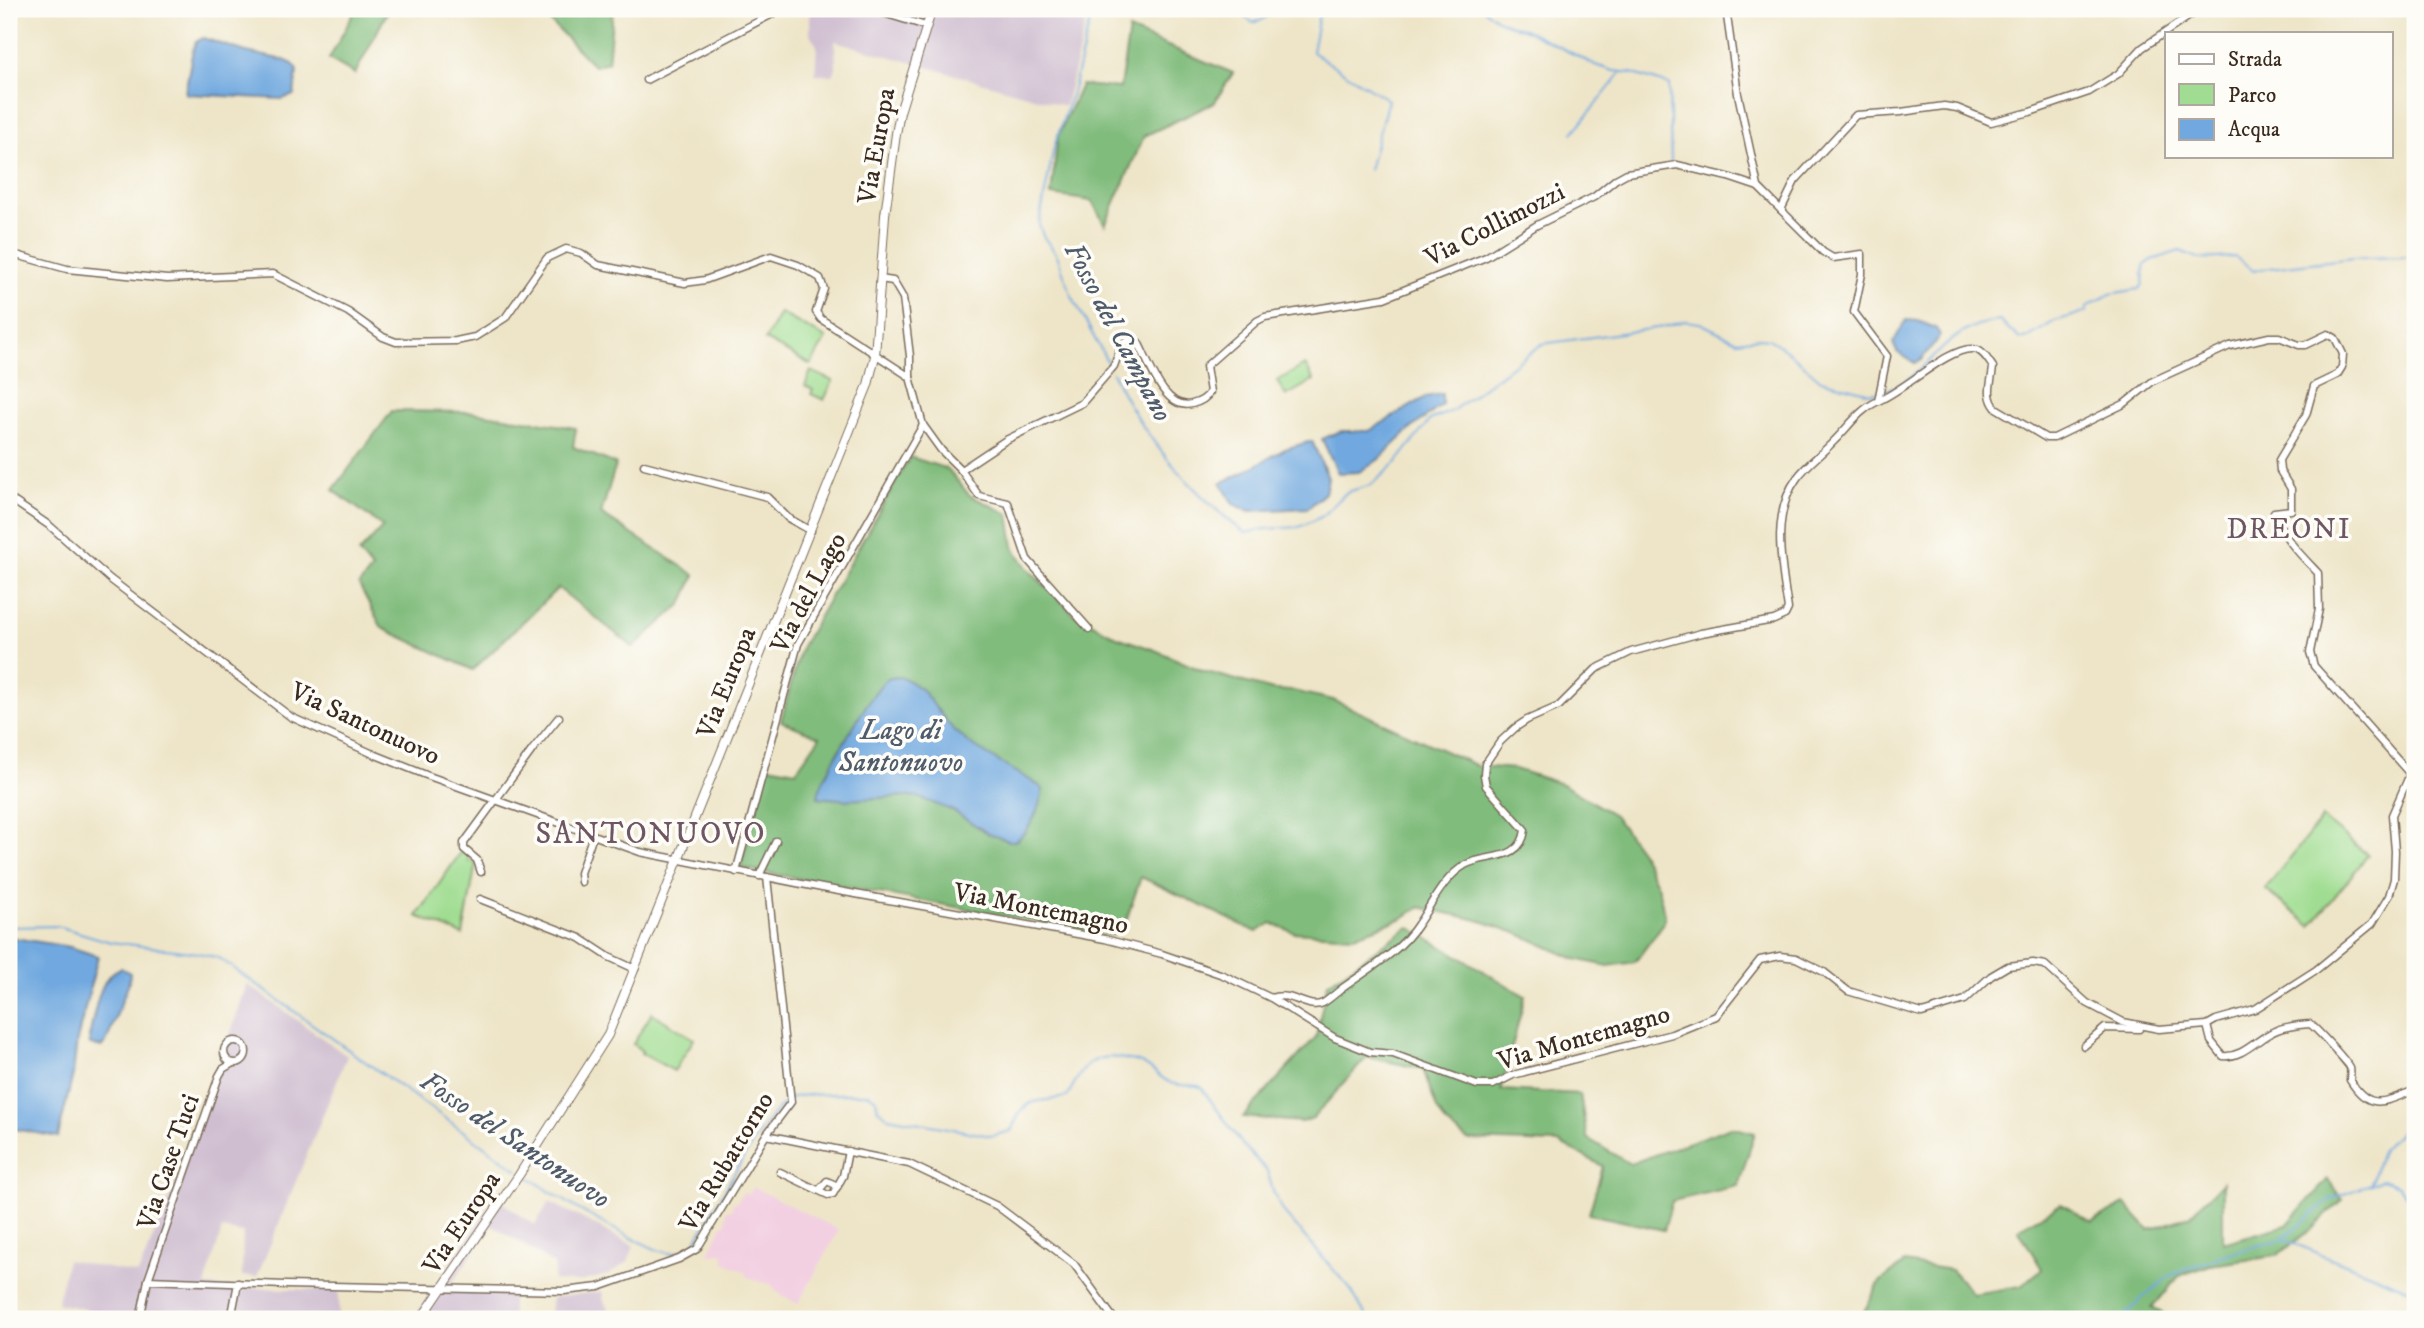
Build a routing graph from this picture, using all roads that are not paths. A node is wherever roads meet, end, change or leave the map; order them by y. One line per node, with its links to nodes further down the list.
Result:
1 (782, 9): 9 (street)
2 (870, 9): 6 (street)
3 (932, 9): 6 (main road, Via Europa)
4 (1726, 9): 10 (street)
5 (2200, 9): 7 (street)
6 (926, 26): 13 (main road, Via Europa)
7 (2166, 32)
8 (2165, 33): 11 (street)
9 (646, 80)
10 (1758, 187): 11 (street); 19 (street, Via Collimozzi)
11 (1781, 210): 16 (street)
12 (9, 253): 14 (street)
13 (880, 279): 14 (main road, Via Europa); 15 (street)
14 (875, 356): 15 (street); 21 (main road, Via Europa)
15 (910, 377): 17 (street)
16 (1878, 401): 24 (street); 35 (street)
17 (923, 425): 19 (street); 30 (street, Via del Lago)
18 (644, 465): 21 (street)
19 (961, 470): 22 (street)
20 (9, 498): 25 (street, Via Santonuovo)
21 (811, 531): 28 (main road, Via Europa)
22 (1089, 629)
23 (559, 717): 25 (street)
24 (2413, 774): 36 (street, Via Montemagno)
25 (496, 800): 26 (street, Via Santonuovo); 29 (street)
26 (593, 835): 28 (street, Via Santonuovo); 32 (street)
27 (776, 841): 31 (street)
28 (679, 861): 30 (street, Via Montemagno); 34 (main road, Via Europa)
29 (481, 872)
30 (736, 872): 31 (street, Via Montemagno)
31 (763, 877): 35 (street, Via Montemagno); 41 (street, Via Rubattorno)
32 (581, 882)
33 (480, 899): 34 (street)
34 (635, 970): 48 (main road, Via Europa)
35 (1271, 998): 37 (street, Via Montemagno)
36 (2207, 1025): 37 (street, Via Montemagno); 40 (street)
37 (2158, 1029): 38 (street)
38 (2084, 1045)
39 (233, 1063): 46 (street, Via Case Tuci)
40 (2415, 1090)
41 (766, 1135): 42 (street); 48 (street, Via Rubattorno)
42 (848, 1151): 44 (street); 52 (street)
43 (780, 1172): 45 (street)
44 (838, 1186): 45 (street); 45 (street)
45 (819, 1190)
46 (148, 1280): 47 (street, Via Rubattorno); 49 (street)
47 (238, 1283): 48 (street, Via Rubattorno); 50 (street)
48 (444, 1287): 51 (main road, Via Europa)
49 (140, 1319)
50 (230, 1319)
51 (421, 1319)
52 (1114, 1319)

